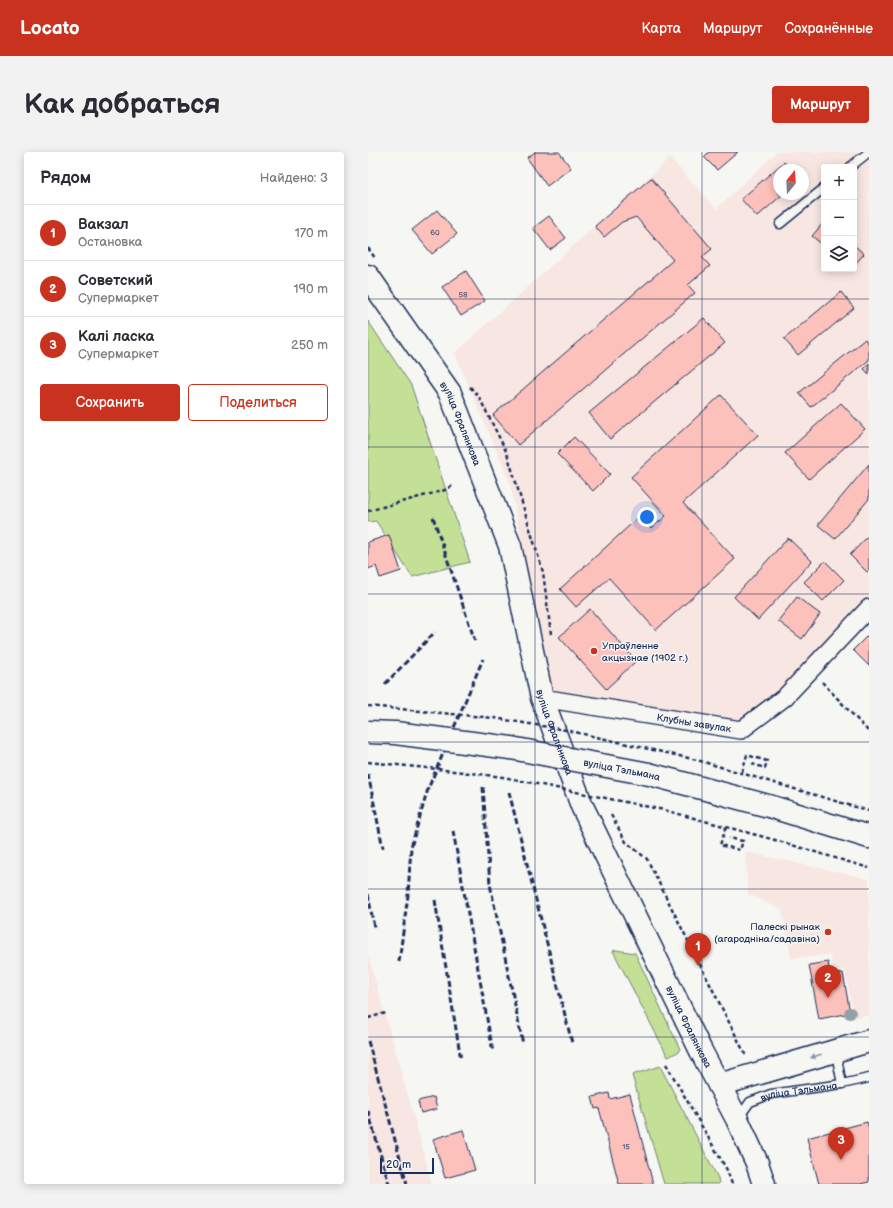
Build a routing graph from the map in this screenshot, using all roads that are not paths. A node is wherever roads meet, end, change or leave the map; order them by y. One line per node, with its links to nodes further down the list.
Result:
1 (869, 152): 2 (lane)
2 (854, 164)
3 (821, 190): 4 (lane)
4 (780, 224)
5 (372, 268): 7 (street, вуліца Фралянкова)
6 (869, 608): 7 (street, Клубны завулак)
7 (551, 699): 13 (street, вуліца Фралянкова)
8 (368, 732): 9 (street, вуліца Тэльмана, bridge)
9 (869, 837)
10 (861, 1043): 12 (lane); 13 (street, one-way to 13)
11 (869, 1078): 12 (lane, вуліца Тэльмана)
12 (842, 1084): 14 (lane, вуліца Тэльмана)
13 (719, 1085): 14 (street, вуліца Фралянкова)
14 (737, 1119): 15 (street, вуліца Фралянкова)
15 (764, 1184)

